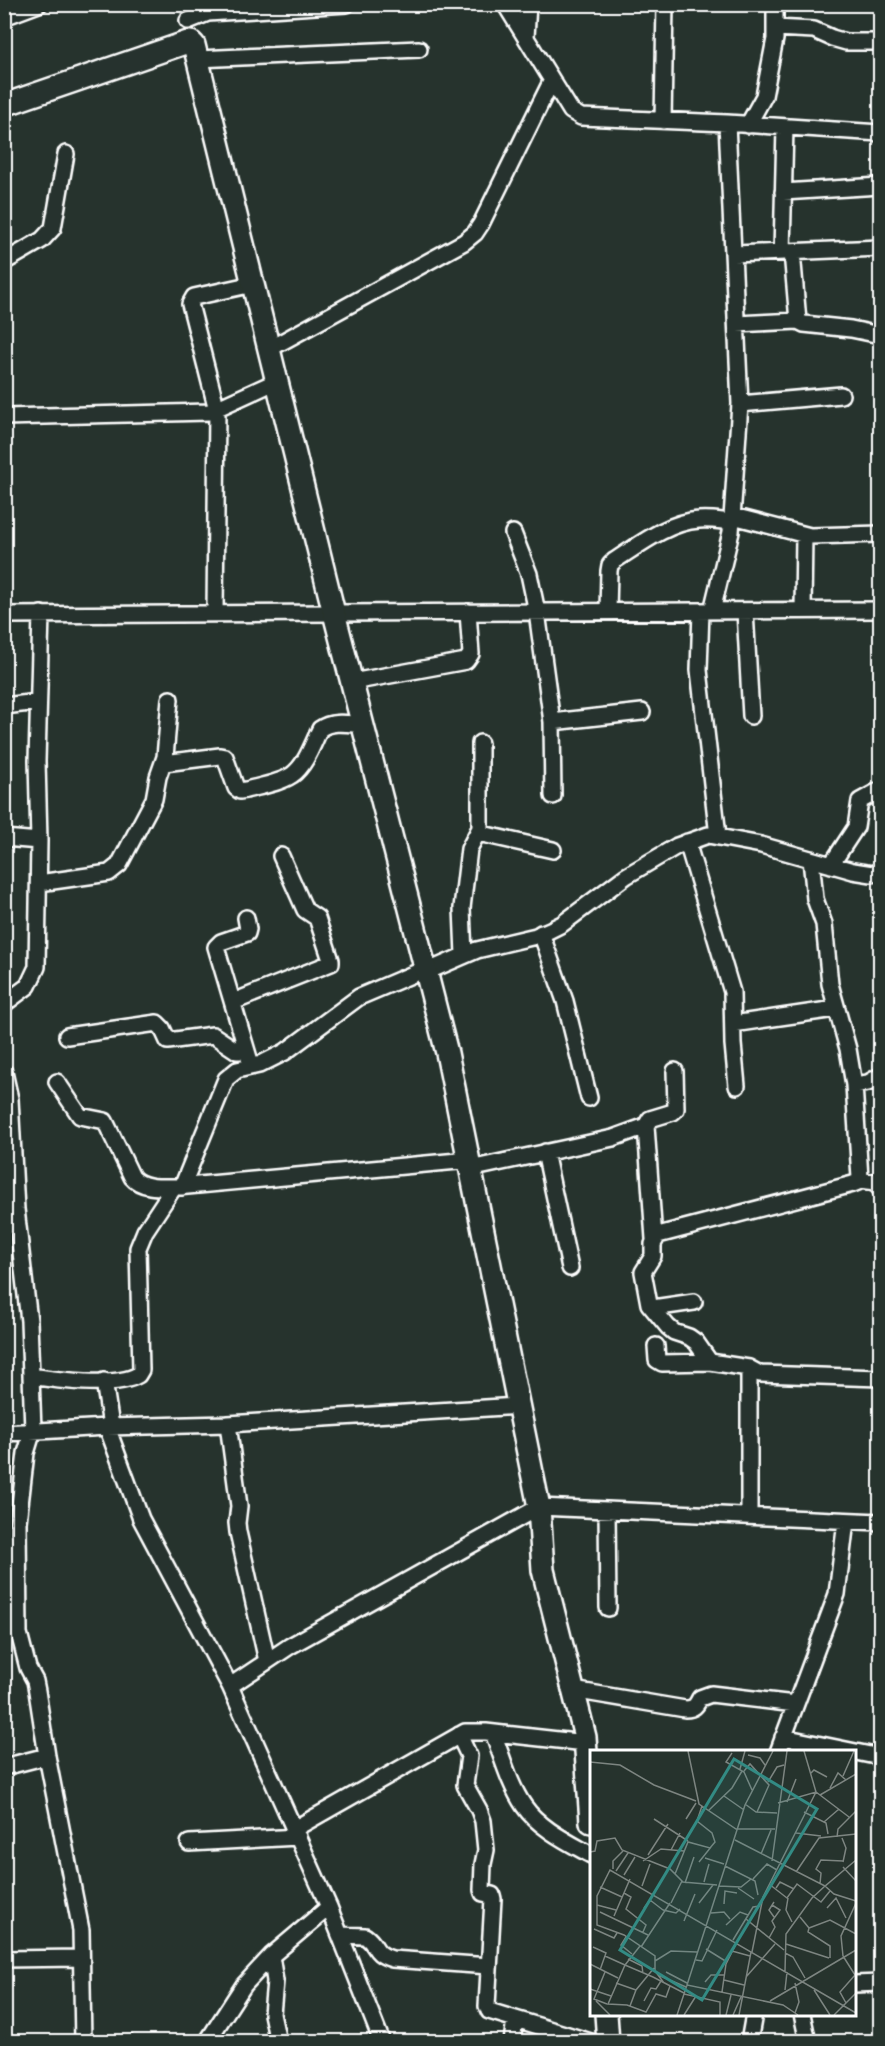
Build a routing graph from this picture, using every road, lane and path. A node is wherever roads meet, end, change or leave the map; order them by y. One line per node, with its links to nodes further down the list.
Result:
1 (39, 4): 8 (street)
2 (185, 4): 9 (street)
3 (347, 4): 9 (street)
4 (505, 4): 11 (street)
5 (528, 4): 11 (street)
6 (665, 4): 17 (street)
7 (775, 4): 10 (street)
8 (4, 16)
9 (188, 21): 14 (street)
10 (775, 28): 12 (street); 19 (street)
11 (526, 37): 15 (street)
12 (880, 42)
13 (419, 49): 14 (street)
14 (194, 50): 16 (main road); 29 (main road)
15 (552, 80): 17 (street); 33 (street)
16 (4, 105)
17 (663, 121): 18 (street)
18 (727, 123): 19 (street); 27 (street)
19 (748, 125): 20 (street)
20 (785, 127): 21 (street); 24 (street)
21 (880, 133)
22 (66, 154): 28 (street)
23 (880, 186): 24 (street)
24 (783, 192): 26 (street)
25 (880, 248): 26 (street)
26 (787, 252): 27 (street); 30 (street)
27 (734, 254): 31 (street)
28 (4, 262)
29 (253, 284): 33 (main road); 37 (street)
30 (798, 321): 31 (street); 32 (street)
31 (736, 324): 36 (street)
32 (880, 335)
33 (269, 349): 34 (main road)
34 (277, 381): 37 (street); 51 (main road)
35 (842, 395): 36 (street)
36 (740, 404): 39 (street)
37 (217, 410): 38 (street); 50 (street)
38 (4, 417)
39 (732, 519): 42 (street); 45 (street); 46 (street)
40 (513, 533): 49 (street)
41 (880, 534): 42 (street)
42 (804, 536): 44 (street)
43 (880, 609): 44 (street)
44 (803, 610): 47 (street)
45 (608, 611): 46 (street); 49 (street)
46 (706, 611): 47 (street); 67 (street)
47 (745, 611): 59 (street)
48 (468, 612): 49 (street); 51 (street); 54 (street)
49 (537, 612): 60 (street)
50 (215, 613): 51 (street); 52 (street)
51 (334, 613): 54 (main road)
52 (41, 614): 53 (street); 56 (street)
53 (4, 615)
54 (352, 682): 61 (main road)
55 (170, 699): 63 (street)
56 (38, 702): 57 (street); 69 (street)
57 (4, 706)
58 (642, 712): 60 (street)
59 (751, 716)
60 (552, 722): 65 (street)
61 (363, 725): 63 (street); 80 (main road)
62 (480, 743): 66 (street)
63 (164, 763): 76 (street)
64 (880, 790): 74 (street)
65 (554, 796)
66 (478, 833): 71 (street); 79 (street)
67 (718, 836): 70 (street); 73 (street)
68 (4, 838): 69 (street)
69 (39, 841): 76 (street)
70 (687, 842): 78 (street); 84 (street)
71 (553, 850)
72 (281, 856): 81 (street)
73 (811, 859): 74 (street); 83 (street)
74 (831, 865): 75 (street)
75 (880, 872)
76 (39, 883): 82 (street)
77 (246, 918): 81 (street)
78 (541, 933): 79 (street); 94 (street)
79 (464, 955): 80 (street)
80 (426, 970): 87 (street); 97 (main road)
81 (233, 1002): 86 (street)
82 (4, 1004)
83 (836, 1009): 84 (street); 92 (street)
84 (733, 1024): 93 (street)
85 (67, 1036): 86 (street)
86 (248, 1051): 87 (street)
87 (252, 1066): 99 (street)
88 (675, 1071): 95 (street)
89 (4, 1072): 101 (street)
90 (880, 1076): 92 (street)
91 (57, 1082): 99 (street)
92 (854, 1085): 98 (street)
93 (737, 1086)
94 (589, 1098)
95 (646, 1126): 96 (street); 102 (street)
96 (545, 1152): 97 (street); 103 (street)
97 (470, 1164): 99 (street); 112 (main road)
98 (859, 1180): 100 (street); 102 (street)
99 (178, 1187): 111 (street)
100 (880, 1189)
101 (11, 1226): 109 (street)
102 (654, 1239): 105 (street)
103 (570, 1268)
104 (694, 1302): 105 (street)
105 (653, 1308): 107 (street)
106 (656, 1346): 107 (street)
107 (710, 1362): 108 (street)
108 (749, 1368): 110 (street); 119 (street)
109 (31, 1376): 111 (street); 115 (street)
110 (880, 1378)
111 (104, 1381): 114 (street)
112 (519, 1406): 113 (street); 117 (main road)
113 (228, 1424): 114 (street); 123 (street)
114 (109, 1427): 115 (street); 124 (street)
115 (33, 1430): 116 (street); 134 (street)
116 (4, 1433)
117 (539, 1507): 118 (street); 123 (street); 125 (main road)
118 (607, 1510): 119 (street); 122 (street)
119 (749, 1516): 120 (street)
120 (846, 1521): 121 (street); 126 (street)
121 (880, 1522)
122 (608, 1608)
123 (267, 1661): 124 (street)
124 (230, 1686): 138 (street)
125 (573, 1690): 126 (street); 130 (main road)
126 (795, 1704): 129 (street)
127 (493, 1732): 128 (street); 130 (street); 140 (street)
128 (459, 1735): 138 (street); 146 (street)
129 (783, 1737): 131 (street); 132 (street)
130 (585, 1743): 137 (main road)
131 (779, 1750)
132 (846, 1750)
133 (855, 1752): 135 (street)
134 (47, 1756): 136 (street); 144 (street)
135 (880, 1757)
136 (4, 1767)
137 (590, 1809)
138 (296, 1833): 139 (street); 141 (street)
139 (189, 1843)
140 (590, 1854)
141 (329, 1907): 142 (street); 143 (street)
142 (340, 1935): 146 (street); 156 (street)
143 (271, 1956): 154 (street); 155 (street)
144 (81, 1958): 145 (street); 153 (street)
145 (4, 1959)
146 (489, 1966): 152 (street)
147 (880, 1983): 148 (street)
148 (855, 1984)
149 (606, 2016): 159 (main road)
150 (754, 2016): 160 (street)
151 (802, 2016): 161 (street)
152 (515, 2019): 157 (street); 158 (street)
153 (82, 2042)
154 (207, 2042)
155 (278, 2042)
156 (382, 2042)
157 (512, 2042)
158 (591, 2042)
159 (608, 2042)
160 (749, 2042)
161 (808, 2042)

